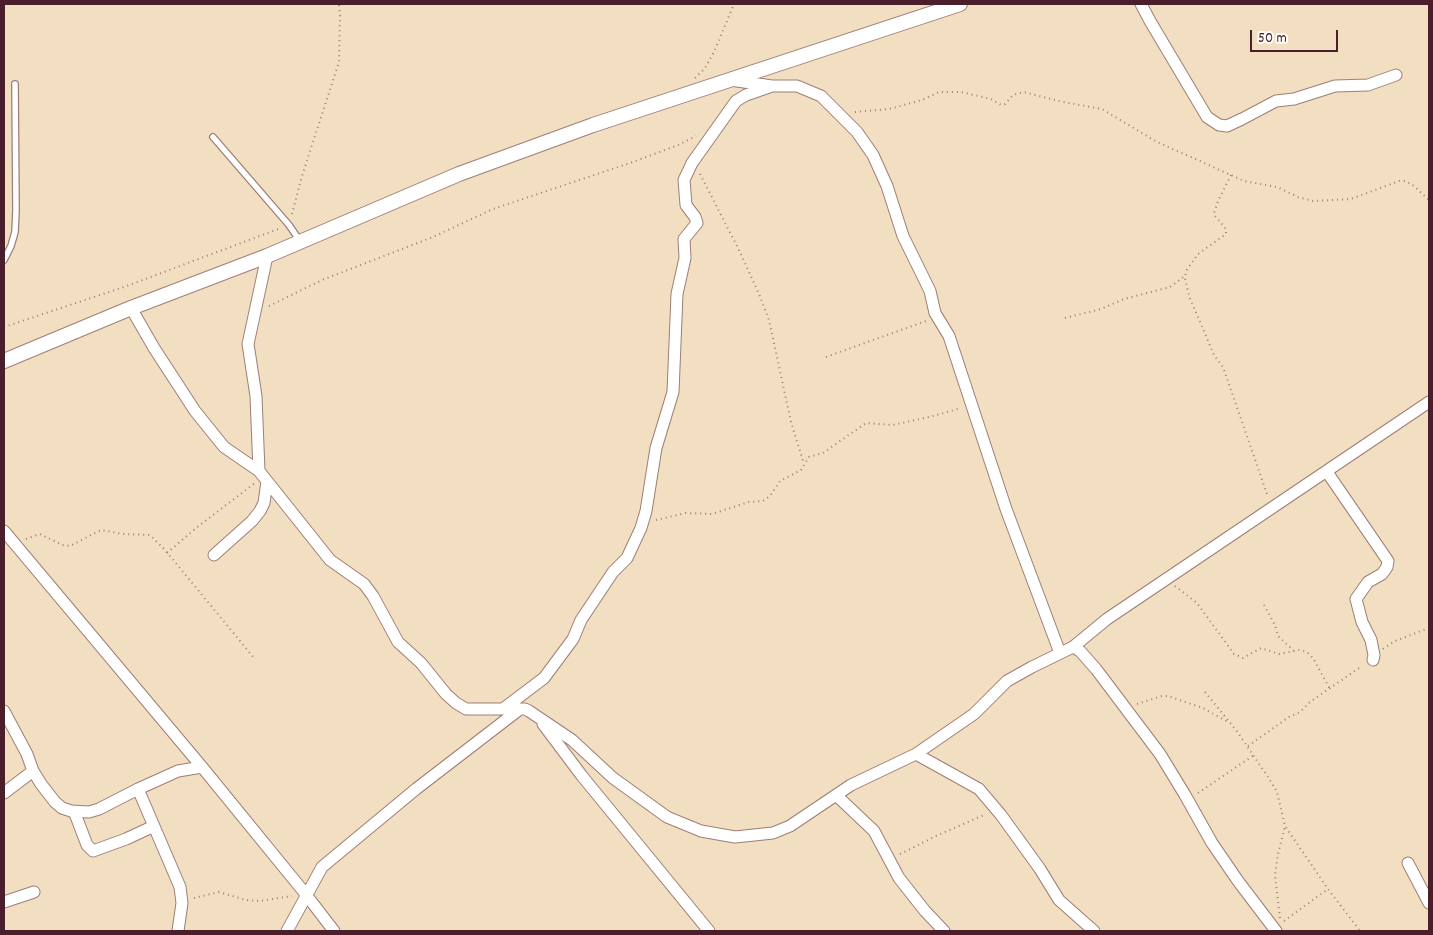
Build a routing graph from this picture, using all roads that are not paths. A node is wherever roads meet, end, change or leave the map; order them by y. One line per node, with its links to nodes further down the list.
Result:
1 (960, 4): 4 (street)
2 (1141, 4): 3 (street)
3 (1396, 75)
4 (730, 80): 6 (street); 8 (street)
5 (15, 84): 10 (lane)
6 (772, 86): 19 (street); 21 (street)
7 (213, 137): 8 (lane)
8 (300, 241): 9 (street)
9 (267, 256): 11 (street); 15 (street)
10 (4, 260)
11 (131, 308): 12 (street); 15 (street)
12 (4, 361)
13 (1429, 402): 14 (street)
14 (1327, 472): 18 (street); 20 (street)
15 (263, 476): 17 (street); 21 (street)
16 (6, 534): 26 (street)
17 (214, 554)
18 (1072, 648): 19 (street); 44 (street)
19 (1060, 653): 25 (street)
20 (1373, 660)
21 (503, 709): 22 (street)
22 (520, 709): 24 (street); 35 (street)
23 (4, 711): 27 (street)
24 (536, 715): 30 (street); 41 (street)
25 (916, 754): 30 (street); 43 (street)
26 (202, 767): 28 (street); 35 (street)
27 (33, 772): 29 (street); 31 (street)
28 (138, 789): 31 (street); 32 (street)
29 (4, 793)
30 (836, 795): 42 (street)
31 (74, 811): 32 (street)
32 (154, 826): 38 (street)
33 (1408, 863): 37 (street)
34 (34, 892): 36 (street)
35 (305, 893): 39 (street); 40 (street)
36 (4, 902)
37 (1429, 903)
38 (178, 931)
39 (287, 931)
40 (334, 931)
41 (709, 931)
42 (944, 931)
43 (1094, 931)
44 (1276, 931)

